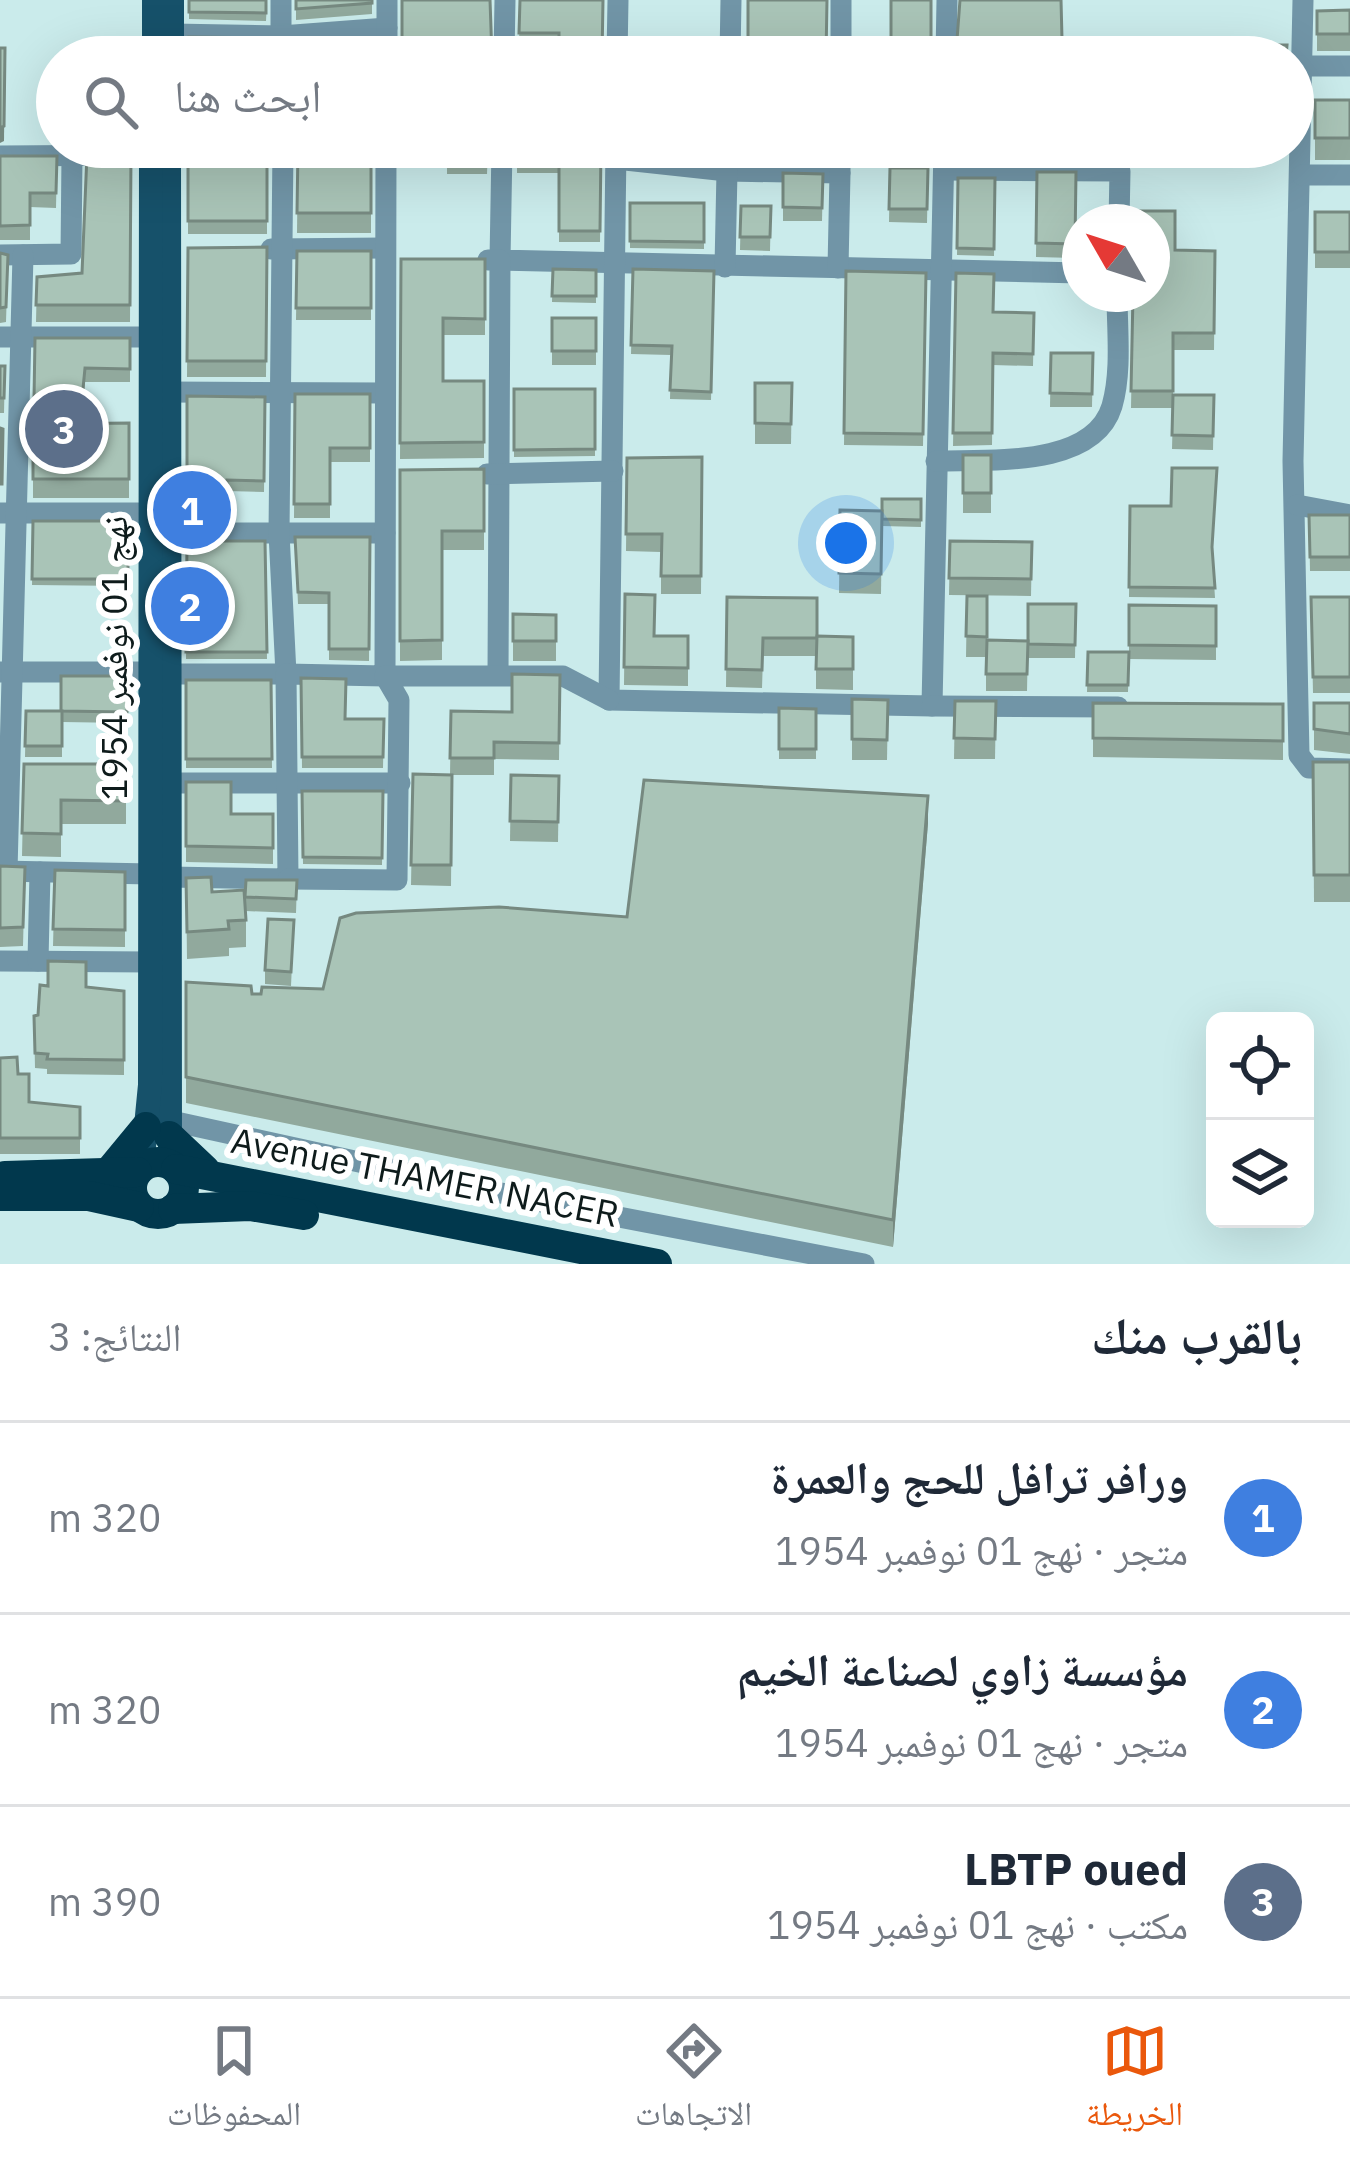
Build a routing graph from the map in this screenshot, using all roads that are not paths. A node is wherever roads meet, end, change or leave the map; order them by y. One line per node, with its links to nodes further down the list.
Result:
1 (154, 0): 12 (main road)
2 (172, 0): 13 (main road)
3 (281, 0): 14 (street)
4 (387, 0): 11 (street)
5 (505, 0): 17 (street)
6 (617, 0): 18 (street)
7 (731, 0): 19 (street)
8 (841, 0): 20 (street)
9 (947, 0): 21 (street)
10 (1303, 0): 22 (street)
11 (387, 28): 15 (street); 16 (street)
12 (154, 36)
13 (172, 36)
14 (281, 36)
15 (340, 36)
16 (387, 36)
17 (504, 36)
18 (617, 36)
19 (730, 36)
20 (841, 36)
21 (946, 36)
22 (1303, 36)
23 (1314, 66): 24 (street)
24 (1350, 66)
25 (0, 156): 26 (street)
26 (36, 156)
27 (71, 168): 47 (street)
28 (156, 168): 59 (main road, نهج 01 نوفمبر 1954)
29 (161, 168): 61 (main road, نهج 01 نوفمبر 1954)
30 (283, 168): 46 (street)
31 (387, 168): 48 (street)
32 (502, 168): 50 (street)
33 (616, 168): 51 (street)
34 (708, 168): 40 (street)
35 (727, 168): 40 (street)
36 (840, 168): 41 (street)
37 (944, 168): 54 (street)
38 (1091, 168): 44 (street)
39 (1302, 168): 43 (street)
40 (727, 171): 41 (street); 52 (street)
41 (840, 173): 53 (street)
42 (1350, 175): 43 (street)
43 (1302, 176): 68 (street)
44 (1119, 204)
45 (236, 249): 46 (street)
46 (281, 249): 48 (street); 60 (street)
47 (12, 255): 58 (street)
48 (392, 256): 62 (street)
49 (454, 260): 50 (street)
50 (500, 260): 51 (street); 67 (street)
51 (615, 261): 52 (street); 65 (street)
52 (725, 267): 53 (street)
53 (838, 268): 54 (street)
54 (940, 272): 55 (street); 64 (street)
55 (1062, 273)
56 (1116, 312): 64 (street)
57 (0, 337): 58 (street)
58 (24, 337): 59 (street); 63 (street)
59 (150, 337): 70 (main road, نهج 01 نوفمبر 1954)
60 (280, 391): 61 (street); 62 (street); 73 (street)
61 (168, 392): 72 (main road, نهج 01 نوفمبر 1954)
62 (385, 393): 74 (street)
63 (22, 428): 69 (street)
64 (936, 461): 81 (street)
65 (620, 464): 67 (street); 80 (street)
66 (452, 474): 67 (street)
67 (497, 474): 78 (street)
68 (1297, 505): 71 (street); 83 (street)
69 (10, 513): 70 (street); 75 (street)
70 (148, 513): 76 (main road, نهج 01 نوفمبر 1954)
71 (1350, 515)
72 (169, 533): 73 (street); 76 (main road, نهج 01 نوفمبر 1954)
73 (279, 533): 74 (street); 77 (street)
74 (385, 533): 79 (street)
75 (6, 672): 76 (street); 84 (street)
76 (160, 673): 77 (street); 85 (main road, نهج 01 نوفمبر 1954)
77 (286, 674): 79 (street); 87 (street)
78 (497, 675): 79 (street); 80 (street)
79 (385, 676): 86 (street)
80 (609, 700): 81 (street)
81 (932, 706): 82 (street)
82 (1139, 707)
83 (1350, 769)
84 (16, 772): 88 (street)
85 (150, 776): 87 (street); 90 (main road, نهج 01 نوفمبر 1954)
86 (400, 783): 87 (street); 91 (street)
87 (288, 784): 91 (street)
88 (3, 871): 89 (street)
89 (40, 872): 90 (street); 93 (street)
90 (160, 875): 91 (street); 94 (main road, نهج 01 نوفمبر 1954); 95 (main road, نهج 01 نوفمبر 1954)
91 (288, 879)
92 (0, 961): 93 (street)
93 (38, 961): 94 (street)
94 (150, 962): 95 (main road, نهج 01 نوفمبر 1954)
95 (152, 1154): 96 (highway, Avenue THAMER NACER); 98 (highway); 99 (highway); 101 (highway, Avenue THAMER NACER); 102 (street)
96 (0, 1176)
97 (0, 1196): 98 (highway)
98 (139, 1207): 99 (highway, Avenue THAMER NACER)
99 (173, 1209): 100 (highway, Avenue THAMER NACER)
100 (573, 1264)
101 (657, 1264)
102 (864, 1264)

